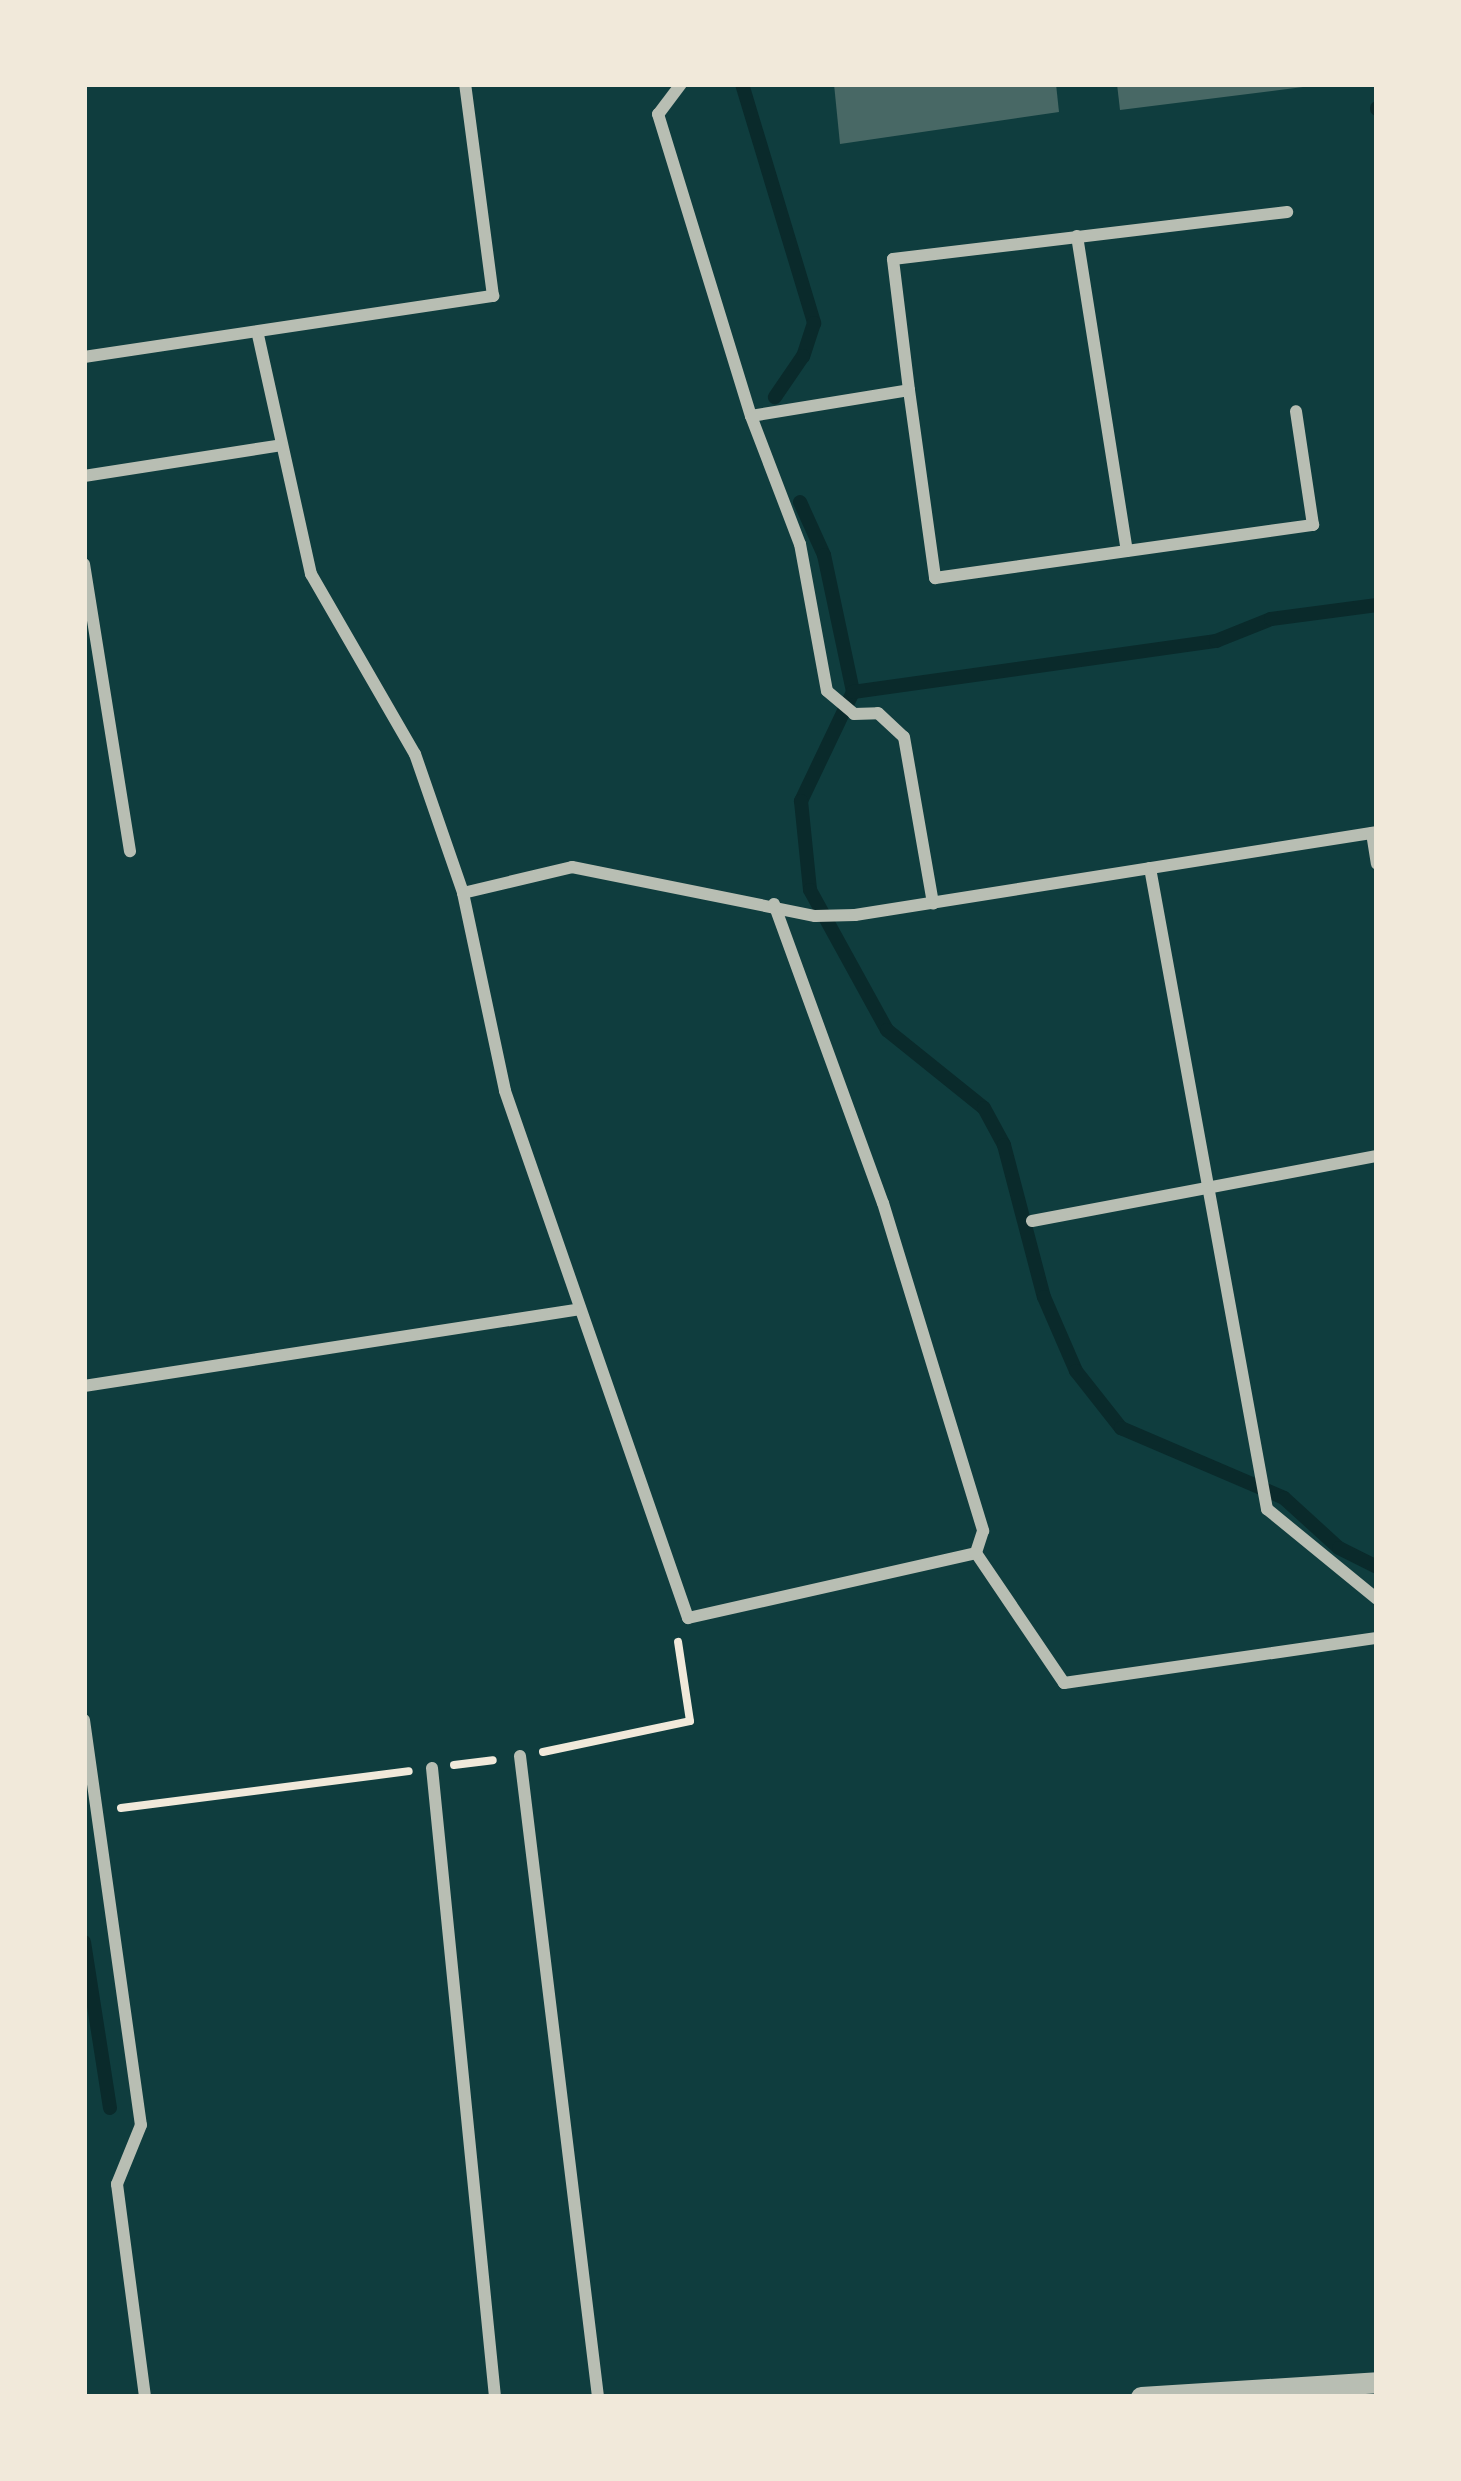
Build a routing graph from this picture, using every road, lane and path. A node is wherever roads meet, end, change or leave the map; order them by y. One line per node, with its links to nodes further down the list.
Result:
1 (465, 84): 5 (street)
2 (681, 84): 9 (street)
3 (1288, 212): 4 (street)
4 (1077, 236): 7 (street); 12 (street)
5 (257, 335): 6 (street); 10 (street)
6 (84, 357)
7 (909, 390): 9 (street); 12 (street)
8 (1296, 411): 12 (street)
9 (751, 416): 19 (street)
10 (282, 445): 11 (street); 18 (street)
11 (84, 476)
12 (1127, 551)
13 (84, 564): 15 (street)
14 (1374, 832): 16 (street); 17 (street)
15 (130, 851)
16 (1377, 864)
17 (1150, 868): 19 (street); 22 (street)
18 (463, 893): 20 (street); 24 (street)
19 (932, 903): 20 (street)
20 (774, 904): 26 (street)
21 (1377, 1156): 22 (street)
22 (1208, 1189): 23 (street); 27 (street)
23 (1032, 1221)
24 (577, 1310): 25 (street); 26 (street)
25 (84, 1386)
26 (976, 1553): 28 (street)
27 (1377, 1599)
28 (1377, 1637)
29 (84, 1720): 33 (street)
30 (520, 1756): 35 (street)
31 (432, 1768): 34 (street)
32 (1377, 2382): 36 (street)
33 (146, 2397)
34 (495, 2397)
35 (598, 2397)
36 (1141, 2397)

